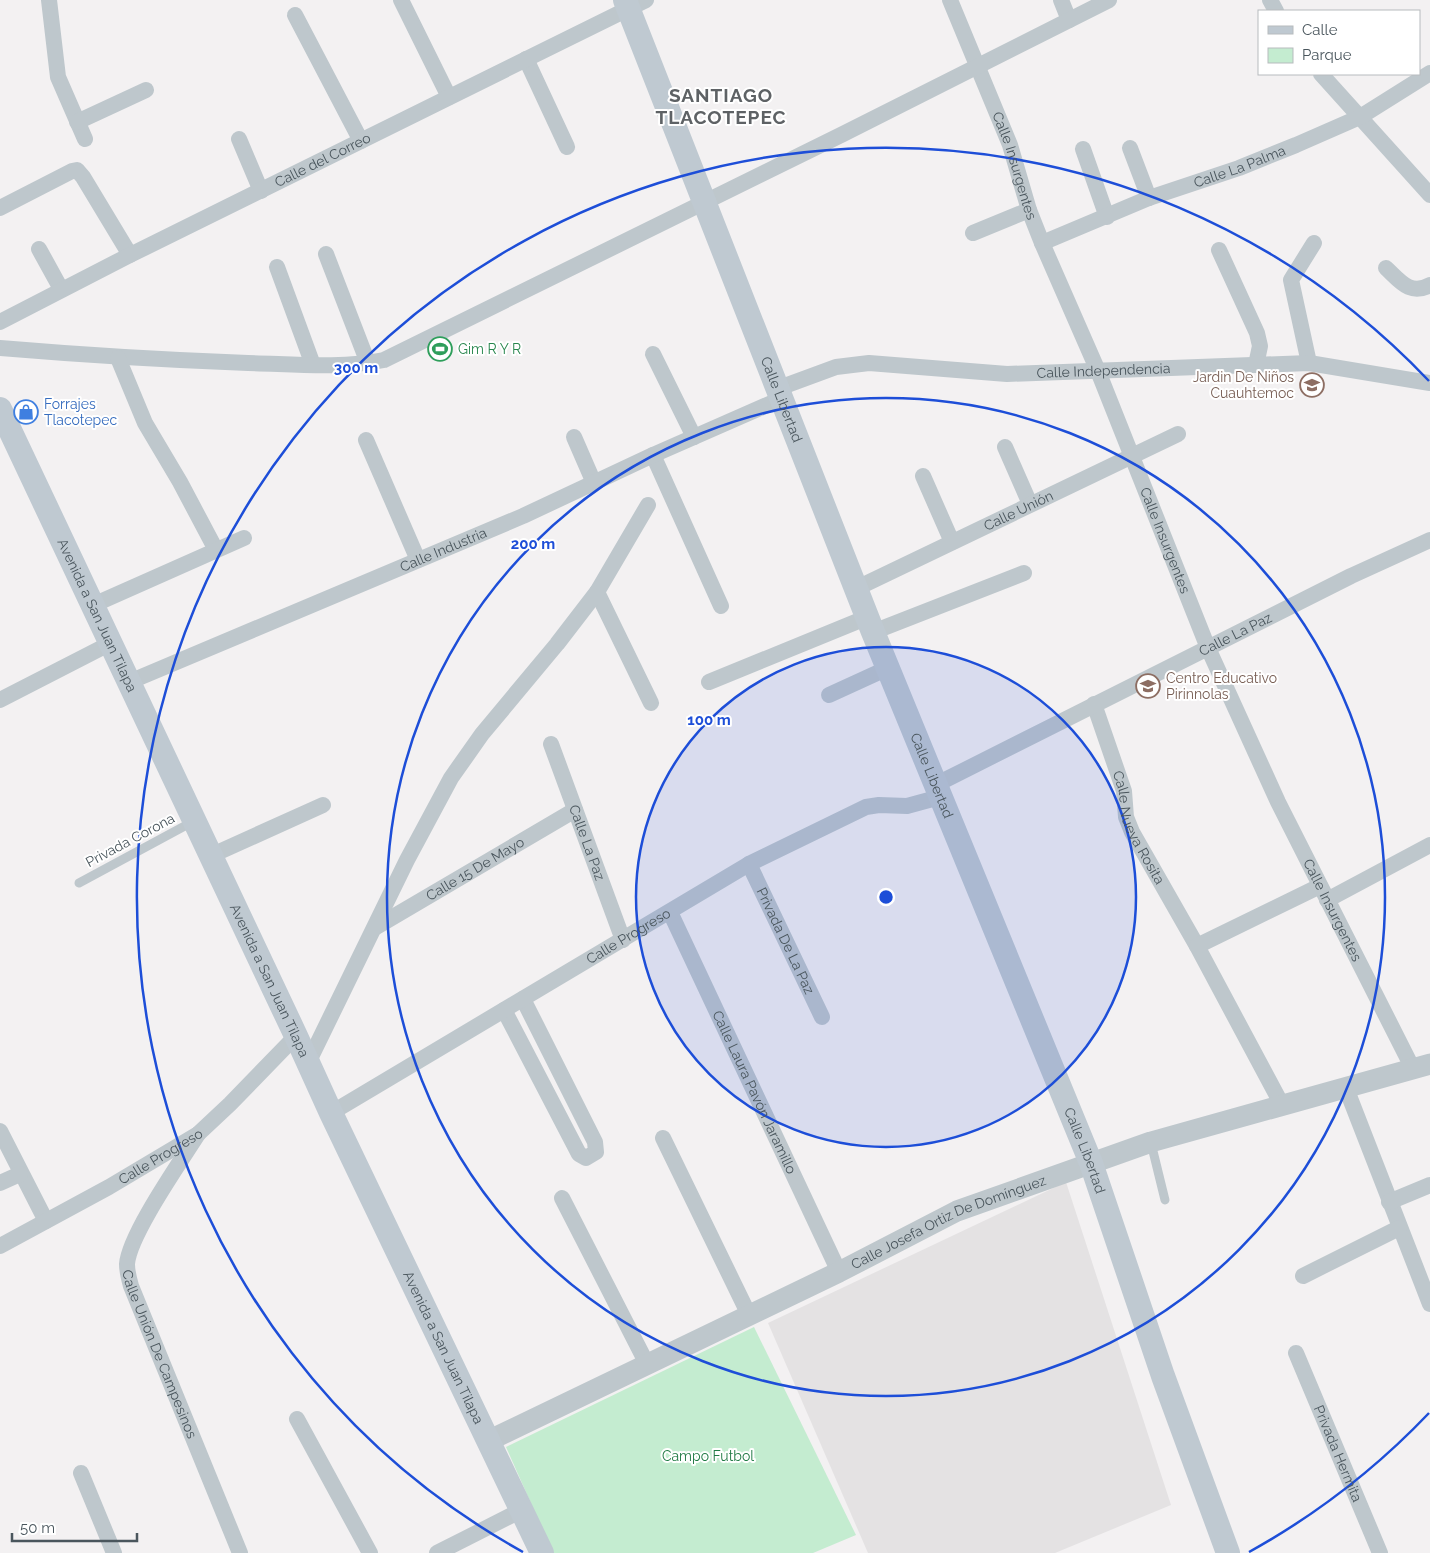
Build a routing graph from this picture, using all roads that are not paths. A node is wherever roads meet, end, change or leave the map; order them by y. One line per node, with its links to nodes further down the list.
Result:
1 (49, 0): 16 (street)
2 (401, 0): 14 (street)
3 (950, 0): 10 (street, Calle Insurgentes)
4 (1060, 0): 8 (street)
5 (1109, 0): 8 (street)
6 (633, 3): 9 (street, Calle del Correo); 26 (main road, Calle Libertad)
7 (295, 15): 19 (street)
8 (1069, 20): 10 (street)
9 (526, 59): 14 (street, Calle del Correo); 20 (street)
10 (976, 66): 26 (street); 28 (street, Calle Insurgentes)
11 (1430, 73): 15 (street, Calle La Palma)
12 (1322, 75): 15 (street)
13 (146, 90): 16 (street)
14 (449, 97): 19 (street, Calle del Correo)
15 (1360, 117): 24 (street); 25 (street, Calle La Palma)
16 (77, 122): 17 (street)
17 (85, 138)
18 (239, 138): 23 (street)
19 (360, 141): 23 (street, Calle del Correo)
20 (567, 147)
21 (1130, 148): 25 (street)
22 (1083, 149): 29 (street)
23 (261, 191): 36 (street, Calle del Correo)
24 (1430, 195)
25 (1149, 198): 29 (street, Calle La Palma)
26 (706, 202): 45 (street); 51 (main road, Calle Libertad)
27 (0, 208): 36 (street)
28 (1029, 210): 30 (street); 31 (street, Calle Insurgentes)
29 (1107, 217): 31 (street, Calle La Palma)
30 (973, 234)
31 (1042, 243): 49 (street, Calle Insurgentes)
32 (1314, 243): 46 (street)
33 (39, 249): 40 (street)
34 (1219, 250): 48 (street)
35 (326, 254): 45 (street)
36 (130, 255): 40 (street, Calle del Correo)
37 (277, 267): 47 (street)
38 (1386, 268): 39 (street)
39 (1430, 285)
40 (61, 289): 41 (street, Calle del Correo)
41 (0, 322)
42 (0, 348): 44 (street)
43 (653, 354): 55 (street)
44 (118, 358): 47 (street); 67 (street)
45 (368, 363): 47 (street)
46 (1309, 363): 48 (street, Calle Independencia); 50 (street, Calle Independencia)
47 (313, 365)
48 (1256, 365): 49 (street, Calle Independencia)
49 (1098, 371): 51 (street, Calle Independencia); 59 (street, Calle Insurgentes)
50 (1430, 383)
51 (781, 393): 55 (street, Calle Industria); 70 (main road, Calle Libertad)
52 (0, 409): 72 (main road, Avenida a San Juan Tilapa)
53 (1178, 434): 59 (street, Calle Unión)
54 (574, 437): 61 (street)
55 (694, 437): 58 (street, Calle Industria)
56 (366, 440): 68 (street)
57 (1005, 447): 62 (street)
58 (653, 455): 61 (street, Calle Industria); 73 (street)
59 (1132, 457): 62 (street, Calle Unión); 76 (street, Calle Insurgentes)
60 (922, 476): 66 (street)
61 (594, 483): 68 (street, Calle Industria)
62 (1030, 504): 66 (street, Calle Unión)
63 (648, 505): 71 (street)
64 (244, 538): 67 (street)
65 (1430, 540): 76 (street, Calle La Paz)
66 (952, 542): 70 (street, Calle Unión)
67 (216, 550): 72 (street)
68 (418, 560): 78 (street, Calle Industria)
69 (1024, 573): 74 (street)
70 (857, 588): 74 (main road, Calle Libertad)
71 (597, 592): 82 (street); 95 (street)
72 (93, 606): 75 (main road, Avenida a San Juan Tilapa)
73 (721, 606)
74 (871, 625): 77 (main road, Calle Libertad); 79 (street)
75 (111, 643): 78 (main road, Avenida a San Juan Tilapa); 81 (street)
76 (1208, 648): 83 (street, Calle La Paz); 93 (street, Calle Insurgentes)
77 (888, 668): 80 (street); 85 (main road, Calle Libertad)
78 (129, 682): 88 (main road, Avenida a San Juan Tilapa)
79 (709, 682)
80 (829, 695)
81 (0, 700)
82 (651, 703)
83 (1094, 704): 85 (street, Calle La Paz); 97 (street, Calle Nueva Rosita)
84 (551, 744): 87 (street, Calle La Paz)
85 (938, 791): 91 (street, Calle Progreso); 113 (main road, Calle Libertad)
86 (323, 805): 90 (street)
87 (575, 810): 95 (street, Calle 15 De Mayo); 96 (street, Calle La Paz)
88 (194, 821): 90 (main road, Avenida a San Juan Tilapa); 92 (lane, Privada Corona)
89 (1430, 845): 93 (street)
90 (210, 856): 102 (main road, Avenida a San Juan Tilapa)
91 (750, 864): 94 (street, Calle Progreso); 100 (street, Privada De La Paz)
92 (79, 883)
93 (1324, 893): 97 (street); 105 (street, Calle Insurgentes)
94 (670, 912): 96 (street, Calle Progreso); 123 (street, Calle Laura Pavón Jaramillo)
95 (376, 926): 104 (street)
96 (623, 940): 98 (street, Calle Progreso)
97 (1197, 946): 107 (street, Calle Nueva Rosita)
98 (523, 999): 99 (street, Calle Progreso); 101 (street)
99 (504, 1010): 103 (street); 108 (street, Calle Progreso)
100 (822, 1017)
101 (537, 1028): 103 (street); 103 (street)
102 (296, 1036): 104 (main road, Avenida a San Juan Tilapa); 110 (street, Calle Progreso)
103 (519, 1038)
104 (308, 1063): 108 (main road, Avenida a San Juan Tilapa)
105 (1421, 1066): 106 (street, Calle Josefa Ortiz De Domínguez)
106 (1346, 1088): 107 (street, Calle Josefa Ortiz De Domínguez); 119 (street)
107 (1282, 1105): 112 (street, Calle Josefa Ortiz De Domínguez)
108 (331, 1113): 130 (main road, Avenida a San Juan Tilapa)
109 (0, 1131): 114 (street)
110 (198, 1134): 120 (street, Calle Progreso); 134 (street, Calle Unión De Campesinos)
111 (663, 1138): 126 (street)
112 (1151, 1142): 113 (street, Calle Josefa Ortiz De Domínguez); 118 (lane)
113 (1091, 1163): 123 (street, Calle Josefa Ortiz De Domínguez); 138 (main road, Calle Libertad)
114 (20, 1174): 115 (street); 120 (street)
115 (0, 1183)
116 (1430, 1185): 119 (street)
117 (562, 1198): 128 (street)
118 (1165, 1200)
119 (1389, 1202): 121 (street)
120 (46, 1221): 122 (street, Calle Progreso)
121 (1399, 1228): 124 (street); 125 (street)
122 (0, 1246)
123 (839, 1272): 126 (street, Calle Josefa Ortiz De Domínguez)
124 (1303, 1276)
125 (1430, 1304)
126 (749, 1315): 128 (street, Calle Josefa Ortiz De Domínguez)
127 (1296, 1353): 139 (street, Privada Hermita)
128 (647, 1364): 130 (street, Calle Josefa Ortiz De Domínguez)
129 (298, 1419): 135 (street)
130 (490, 1440): 132 (main road, Avenida a San Juan Tilapa)
131 (81, 1473): 133 (street)
132 (522, 1510): 136 (street); 137 (main road, Avenida a San Juan Tilapa)
133 (114, 1553)
134 (240, 1553)
135 (370, 1553)
136 (438, 1553)
137 (542, 1553)
138 (1228, 1553)
139 (1380, 1553)

